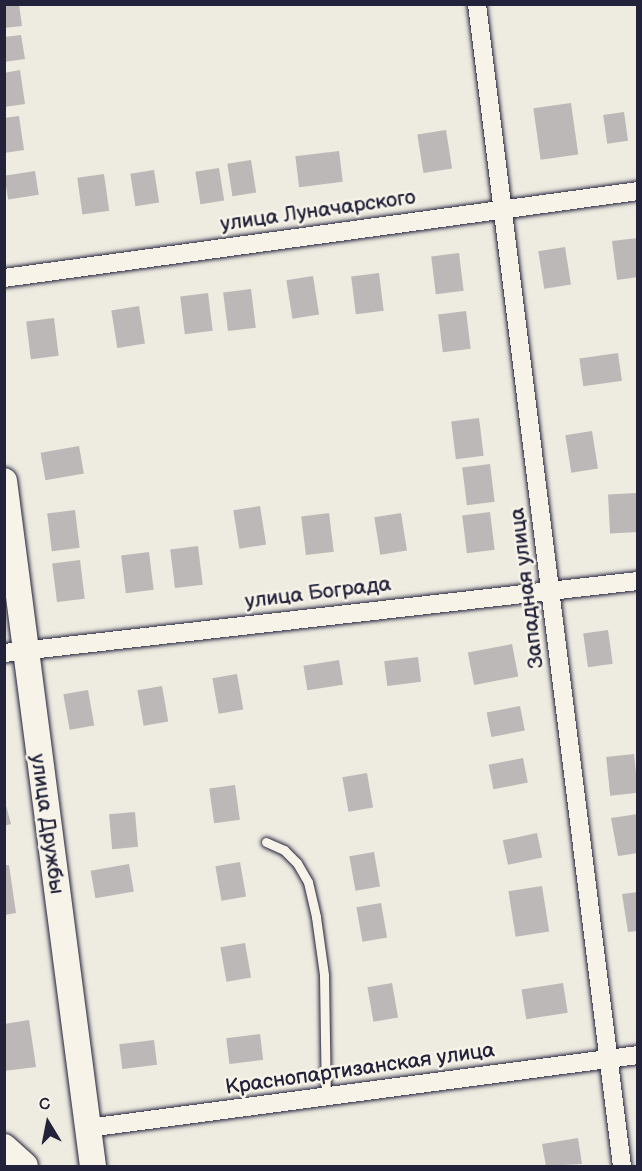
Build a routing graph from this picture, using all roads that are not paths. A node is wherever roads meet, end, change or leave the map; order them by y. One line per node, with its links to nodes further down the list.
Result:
1 (477, 4): 3 (street, Западная улица)
2 (638, 191): 3 (street, улица Луначарского)
3 (503, 208): 4 (street, улица Луначарского); 7 (street, Западная улица)
4 (4, 278)
5 (4, 481): 8 (street, улица Дружбы)
6 (638, 581): 7 (street, улица Бограда)
7 (550, 589): 8 (street, улица Бограда); 11 (street, Западная улица)
8 (14, 651): 13 (street, улица Дружбы)
9 (266, 842): 12 (lane)
10 (638, 1055): 11 (street, Краснопартизанская улица)
11 (607, 1058): 12 (street, Краснопартизанская улица); 17 (street, Западная улица)
12 (326, 1096): 13 (street, Краснопартизанская улица)
13 (88, 1128): 16 (street, улица Дружбы)
14 (4, 1147): 15 (street)
15 (25, 1167)
16 (93, 1167)
17 (622, 1167)

